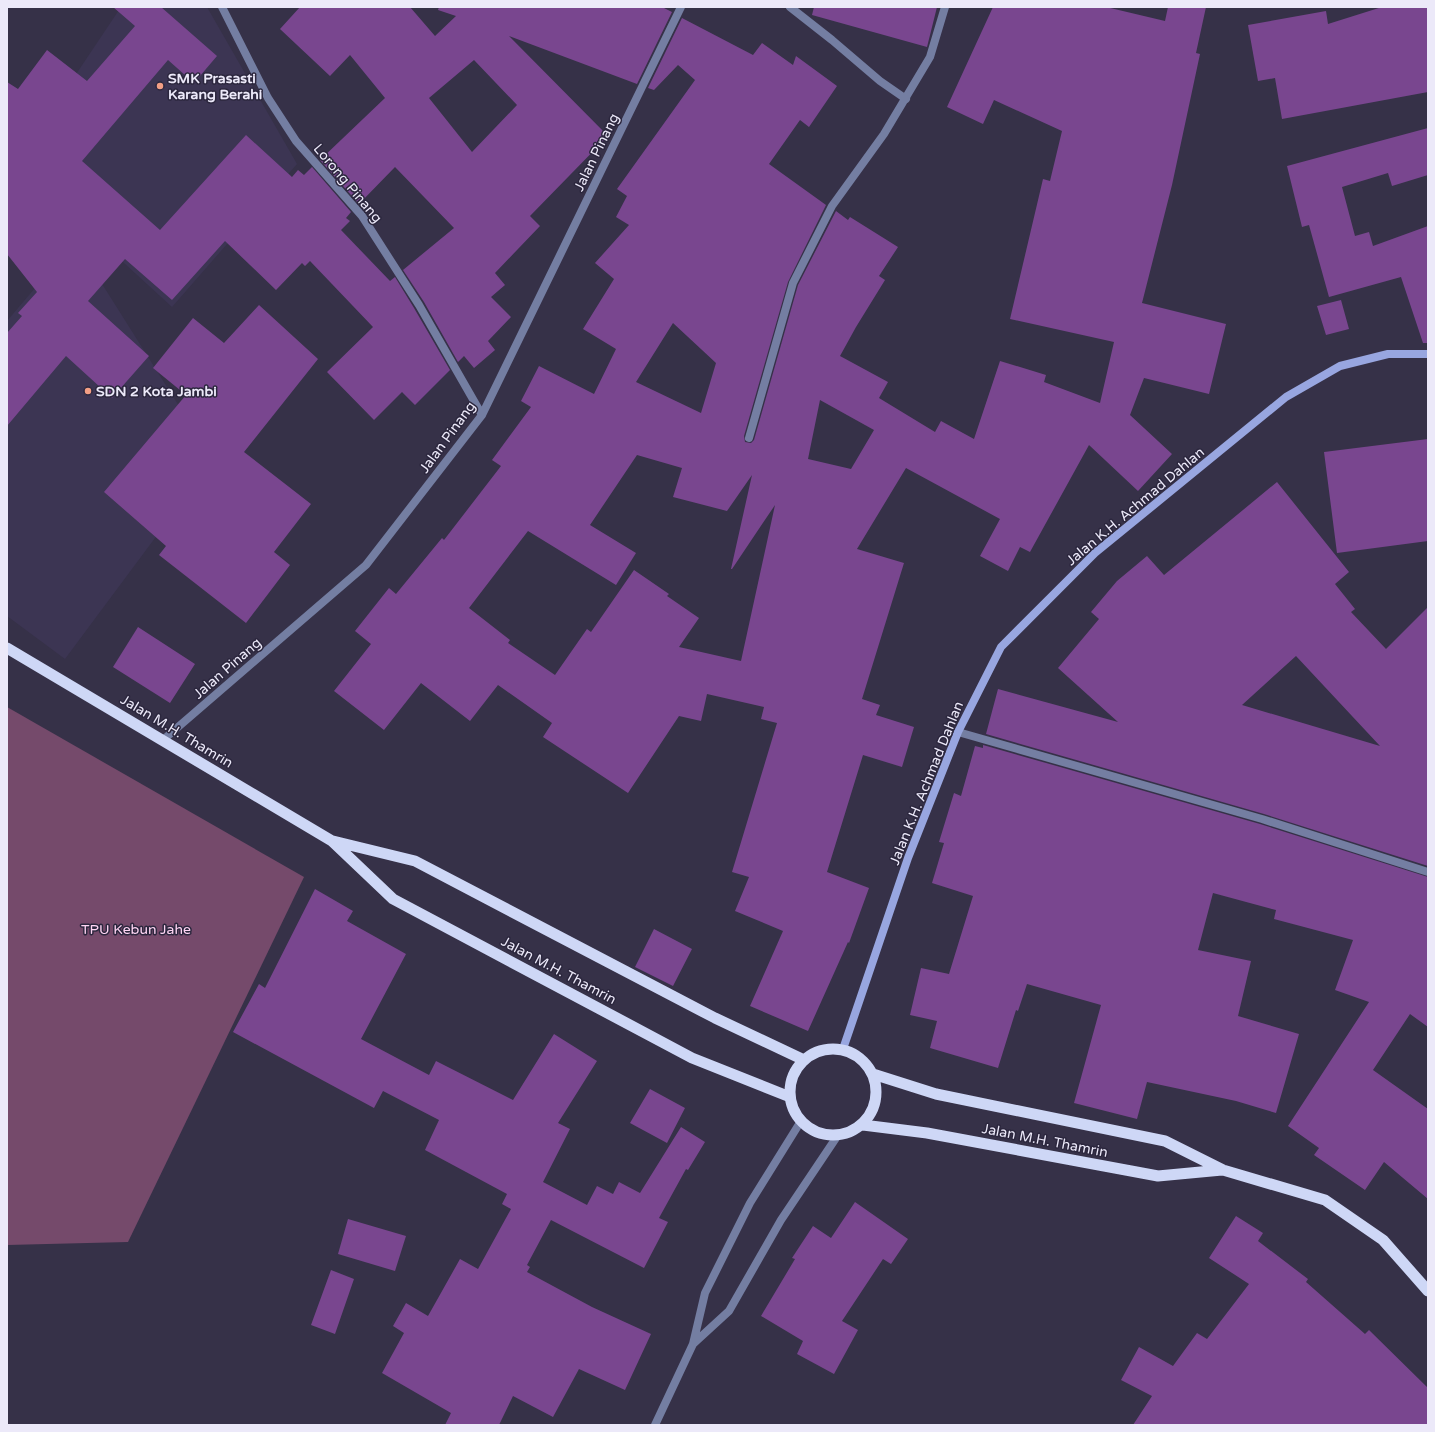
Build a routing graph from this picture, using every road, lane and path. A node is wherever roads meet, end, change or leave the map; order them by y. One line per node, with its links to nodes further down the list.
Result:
1 (222, 7): 7 (street, Lorong Pinang)
2 (681, 7): 7 (street, Jalan Pinang)
3 (790, 7): 5 (street)
4 (945, 7): 5 (street)
5 (906, 99): 8 (street)
6 (1428, 354): 10 (main road, Jalan K.H. Achmad Dahlan)
7 (482, 415): 11 (street, Jalan Pinang)
8 (749, 438)
9 (7, 648): 11 (highway, Jalan M.H. Thamrin)
10 (958, 732): 13 (street); 14 (main road, Jalan K.H. Achmad Dahlan)
11 (163, 740): 12 (highway, Jalan M.H. Thamrin)
12 (332, 841): 15 (highway, Jalan M.H. Thamrin); 17 (highway, Jalan M.H. Thamrin)
13 (1428, 872)
14 (843, 1049): 15 (highway); 16 (highway)
15 (804, 1060): 17 (highway)
16 (874, 1074): 19 (highway); 21 (highway, Jalan M.H. Thamrin)
17 (790, 1097): 18 (highway)
18 (801, 1122): 20 (highway); 23 (street)
19 (863, 1125): 20 (highway); 21 (highway, Jalan M.H. Thamrin)
20 (838, 1135): 23 (street)
21 (1223, 1170): 22 (highway, Jalan M.H. Thamrin)
22 (1428, 1291)
23 (693, 1344): 24 (street)
24 (655, 1425)

